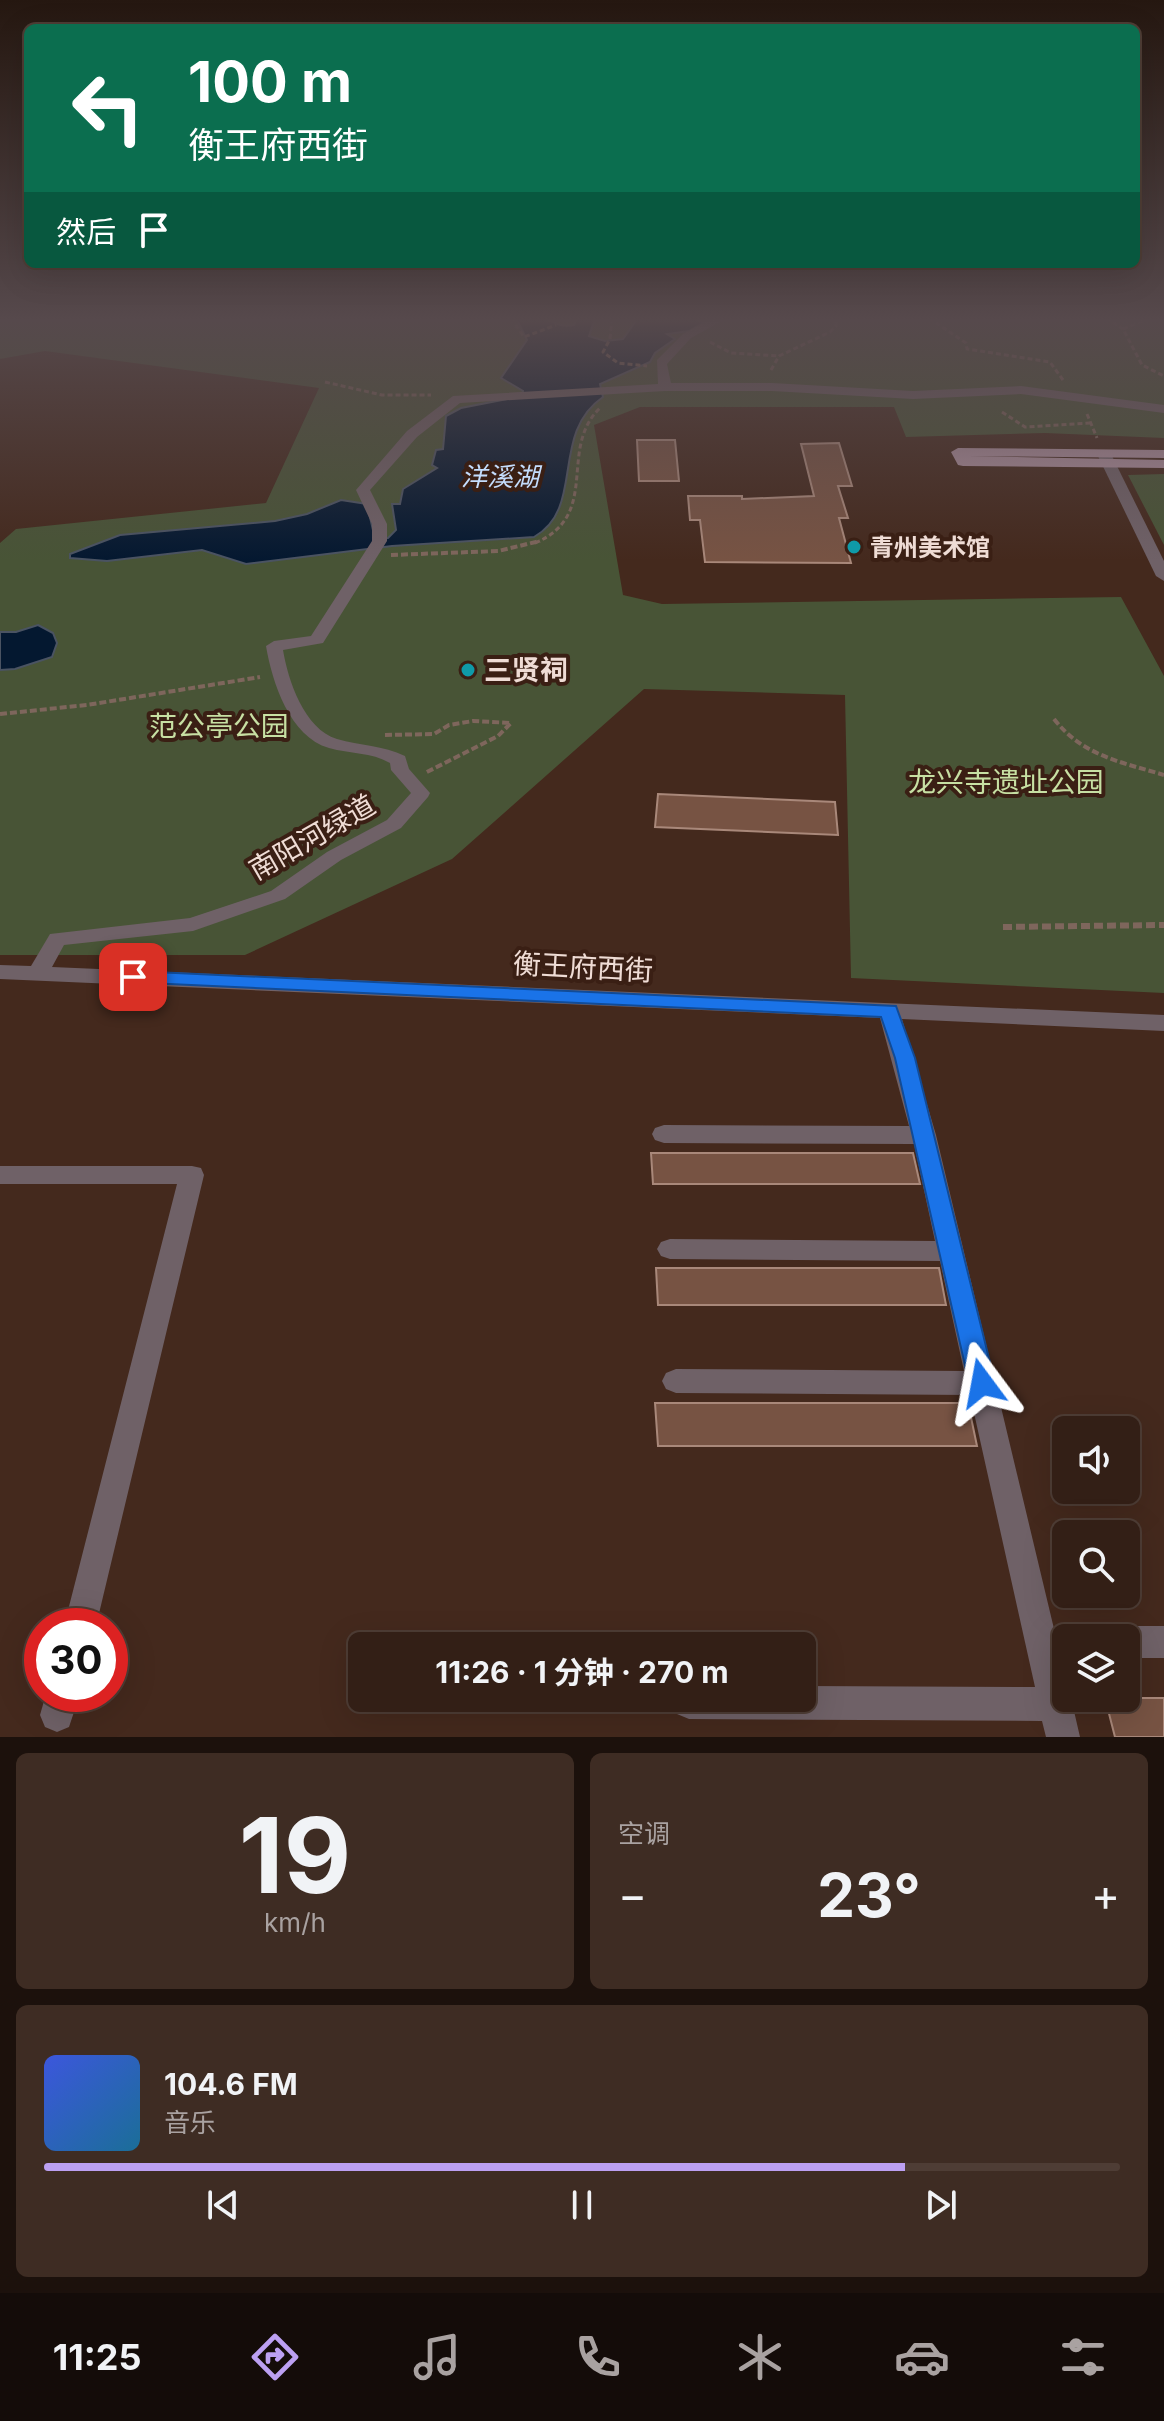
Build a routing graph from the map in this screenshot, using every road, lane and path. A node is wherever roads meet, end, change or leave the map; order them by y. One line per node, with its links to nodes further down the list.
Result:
1 (457, 399): 10 (street)
2 (1089, 399): 4 (street)
3 (602, 406): 10 (path)
4 (1164, 409)
5 (1002, 412): 6 (path)
6 (1091, 423)
7 (1164, 454): 8 (main road)
8 (1106, 459): 8 (main road); 9 (main road); 11 (street)
9 (1164, 464)
10 (375, 547): 12 (street)
11 (1164, 576)
12 (278, 674): 13 (path); 15 (street, 南阳河绿道)
13 (0, 714)
14 (1054, 719): 16 (path)
15 (357, 745): 17 (street, 南阳河绿道); 17 (path)
16 (1164, 775)
17 (421, 793): 21 (street, 南阳河绿道)
18 (1164, 925): 19 (path)
19 (1003, 927)
20 (0, 972): 21 (street, 衡王府西街)
21 (38, 973): 22 (street, 衡王府西街)
22 (889, 1011): 23 (street, 衡王府西街); 25 (street)
23 (1164, 1023)
24 (664, 1134): 25 (street)
25 (924, 1135): 28 (street)
26 (0, 1175): 31 (street)
27 (670, 1249): 28 (street)
28 (951, 1251): 30 (street)
29 (676, 1381): 30 (street)
30 (982, 1383): 34 (street)
31 (84, 1608)
32 (1140, 1642): 33 (street)
33 (1164, 1642)
34 (1052, 1691)
35 (816, 1703): 36 (street)
36 (1052, 1704)
37 (1057, 1712): 38 (street)
38 (1063, 1737)

